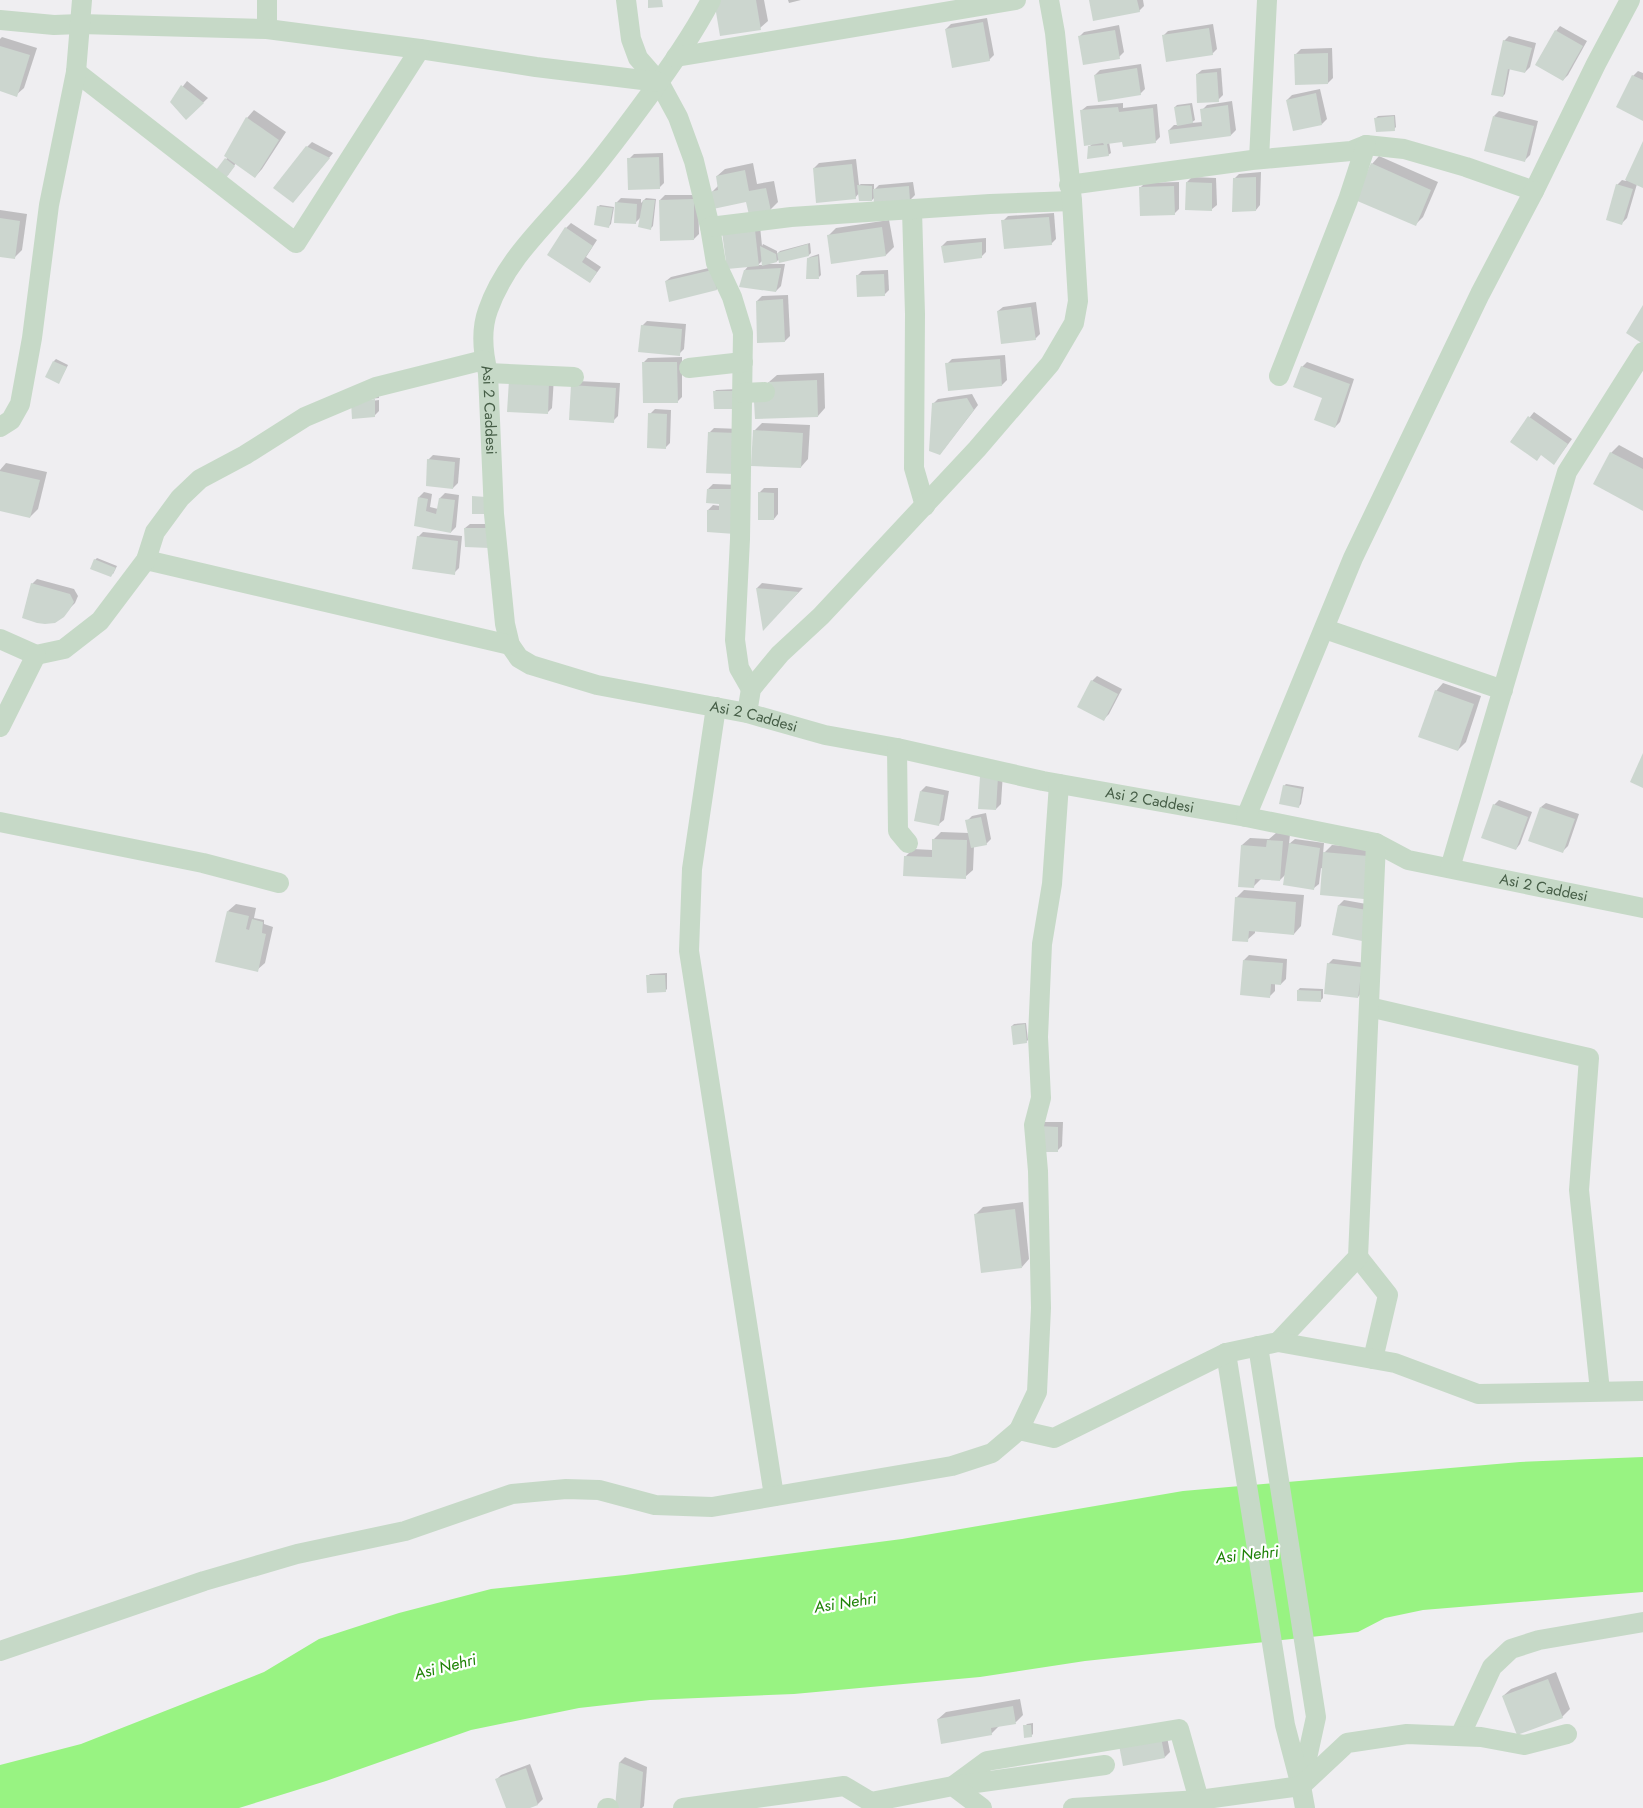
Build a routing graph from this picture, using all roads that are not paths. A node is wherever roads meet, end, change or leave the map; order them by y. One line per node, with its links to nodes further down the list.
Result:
1 (82, 0): 10 (street)
2 (267, 0): 11 (street)
3 (626, 0): 15 (street)
4 (711, 0): 13 (street, Asi 2 Caddesi)
5 (1016, 0): 13 (street)
6 (1049, 0): 19 (street)
7 (1267, 0): 17 (street)
8 (1630, 0): 18 (street)
9 (0, 20): 10 (street)
10 (80, 24): 11 (street); 14 (street)
11 (267, 29): 12 (street)
12 (420, 49): 14 (street); 15 (street)
13 (676, 57): 15 (street, Asi 2 Caddesi)
14 (76, 72): 30 (street)
15 (659, 82): 21 (street); 24 (street, Asi 2 Caddesi)
16 (1366, 145): 17 (street); 18 (street); 26 (street)
17 (1259, 159): 19 (street)
18 (1534, 191): 33 (street)
19 (1071, 193): 20 (street); 31 (street)
20 (912, 210): 21 (street); 31 (street)
21 (710, 227): 23 (street)
22 (1643, 352): 38 (street)
23 (743, 362): 25 (street); 29 (street)
24 (486, 366): 27 (street); 32 (street); 35 (street, Asi 2 Caddesi)
25 (689, 368)
26 (1279, 376)
27 (574, 377)
28 (765, 392): 29 (street)
29 (743, 393): 37 (street)
30 (0, 427)
31 (925, 506): 37 (street)
32 (146, 560): 35 (street); 36 (street)
33 (1325, 629): 38 (street); 44 (street)
34 (0, 639): 36 (street)
35 (510, 645): 39 (street, Asi 2 Caddesi)
36 (36, 655): 41 (street)
37 (751, 689): 40 (street)
38 (1503, 690): 48 (street)
39 (716, 707): 40 (street, Asi 2 Caddesi); 60 (street)
40 (747, 713): 42 (street, Asi 2 Caddesi)
41 (0, 727)
42 (897, 748): 43 (street, Asi 2 Caddesi); 46 (street)
43 (1059, 784): 44 (street, Asi 2 Caddesi); 59 (street)
44 (1246, 817): 47 (street, Asi 2 Caddesi)
45 (0, 822): 49 (street)
46 (908, 843)
47 (1376, 843): 48 (street, Asi 2 Caddesi); 51 (street)
48 (1450, 868): 50 (street, Asi 2 Caddesi)
49 (279, 884)
50 (1642, 905)
51 (1369, 1007): 52 (street); 57 (street)
52 (1358, 1257): 53 (street); 56 (street)
53 (1278, 1342): 54 (street); 56 (street)
54 (1258, 1346): 55 (street); 67 (street)
55 (1226, 1354): 59 (street); 67 (street)
56 (1373, 1359): 57 (street)
57 (1600, 1391): 58 (street)
58 (1643, 1391)
59 (1019, 1430): 60 (street)
60 (774, 1496): 62 (street)
61 (1643, 1622): 64 (street)
62 (0, 1651)
63 (1567, 1734): 64 (street)
64 (1460, 1736): 67 (street)
65 (1105, 1765): 66 (street)
66 (953, 1786): 68 (street); 69 (street); 71 (street)
67 (1302, 1786): 68 (street); 73 (street)
68 (1199, 1800): 72 (street)
69 (870, 1805): 70 (street)
70 (682, 1808)
71 (982, 1808)
72 (1073, 1808)
73 (1305, 1808)

